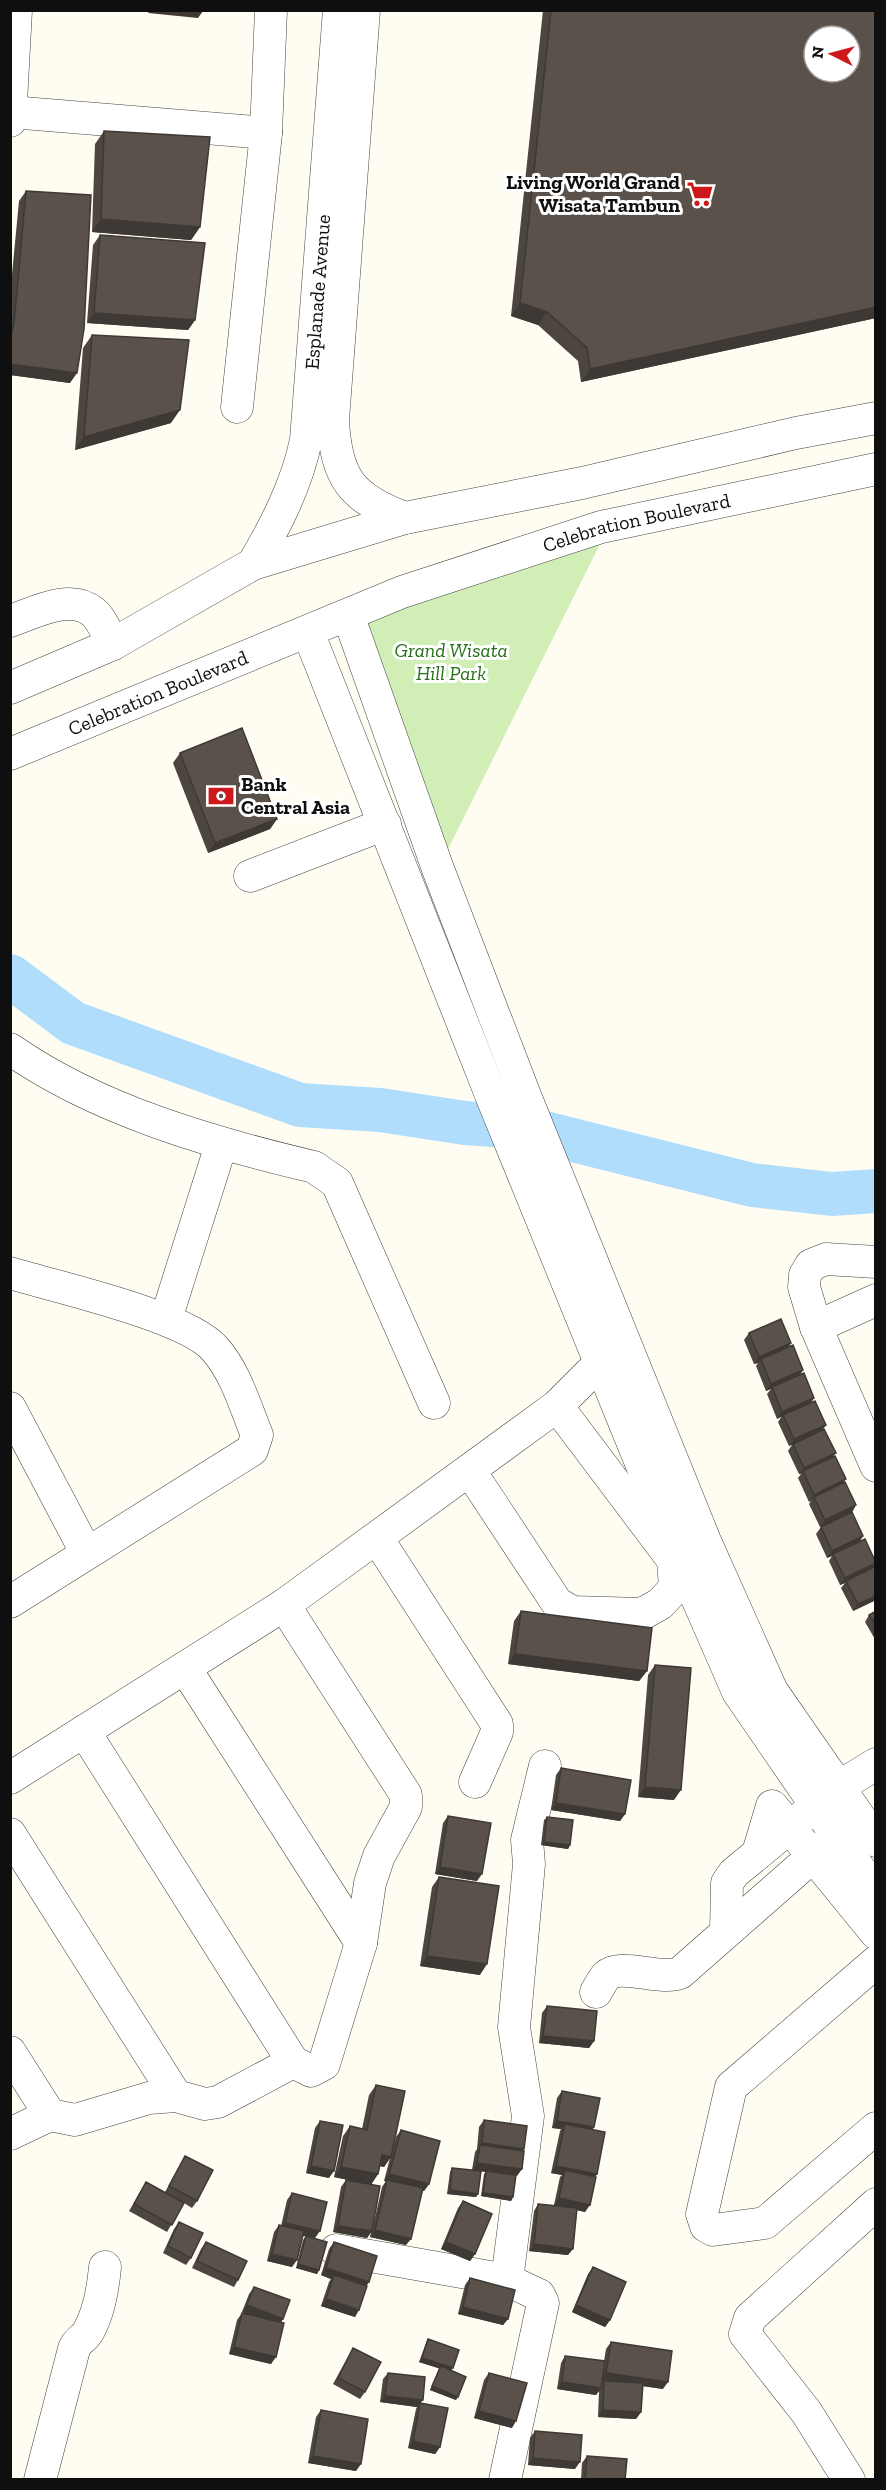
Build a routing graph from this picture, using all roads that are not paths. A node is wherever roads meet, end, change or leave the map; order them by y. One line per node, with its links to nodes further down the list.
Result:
1 (16, 10): 5 (street)
2 (271, 10): 6 (street)
3 (339, 10): 11 (street, Esplanade Avenue)
4 (364, 10): 10 (street, Esplanade Avenue)
5 (11, 116): 6 (street)
6 (266, 134): 7 (street)
7 (237, 407)
8 (875, 418): 10 (street)
9 (876, 469): 12 (street, Celebration Boulevard)
10 (405, 518): 11 (street)
11 (253, 564): 15 (street)
12 (348, 615): 14 (street, Celebration Boulevard); 27 (street)
13 (10, 621): 15 (street)
14 (308, 632): 17 (street, Celebration Boulevard); 18 (street)
15 (114, 644): 16 (street)
16 (10, 688)
17 (10, 754)
18 (385, 824): 19 (street); 28 (street)
19 (250, 876)
20 (10, 1049): 21 (street)
21 (221, 1145): 25 (street); 29 (street)
22 (876, 1262): 26 (street)
23 (10, 1273): 25 (street)
24 (876, 1300): 26 (street)
25 (166, 1319): 35 (street)
26 (816, 1327): 32 (street)
27 (623, 1340): 28 (street); 45 (street)
28 (600, 1362): 30 (street); 46 (street)
29 (434, 1403)
30 (556, 1406): 33 (street); 33 (street)
31 (10, 1408): 35 (street)
32 (876, 1466)
33 (470, 1470): 34 (street)
34 (377, 1538): 37 (street); 44 (street)
35 (86, 1552): 36 (street)
36 (10, 1602)
37 (284, 1605): 38 (street); 55 (street)
38 (185, 1668): 39 (street); 55 (street)
39 (84, 1731): 43 (street); 59 (street)
40 (876, 1764): 45 (street)
41 (545, 1766): 67 (street)
42 (776, 1776): 47 (street)
43 (10, 1778)
44 (475, 1782)
45 (840, 1786): 46 (street); 48 (street)
46 (816, 1805): 47 (street); 50 (street)
47 (780, 1818): 51 (street); 53 (street)
48 (871, 1824): 50 (street)
49 (10, 1834): 60 (street)
50 (836, 1836): 51 (street); 52 (street)
51 (812, 1857): 53 (street); 54 (street)
52 (876, 1893)
53 (726, 1932): 57 (street)
54 (876, 1933)
55 (361, 1943): 59 (street)
56 (876, 1962): 62 (street)
57 (596, 1992)
58 (10, 2052): 61 (street)
59 (293, 2062): 60 (street)
60 (176, 2096): 61 (street)
61 (50, 2115): 63 (street)
62 (876, 2128)
63 (10, 2134)
64 (876, 2204): 70 (street)
65 (336, 2250): 67 (street)
66 (105, 2267): 68 (street)
67 (507, 2280): 69 (street)
68 (40, 2480)
69 (505, 2480)
70 (849, 2480)

